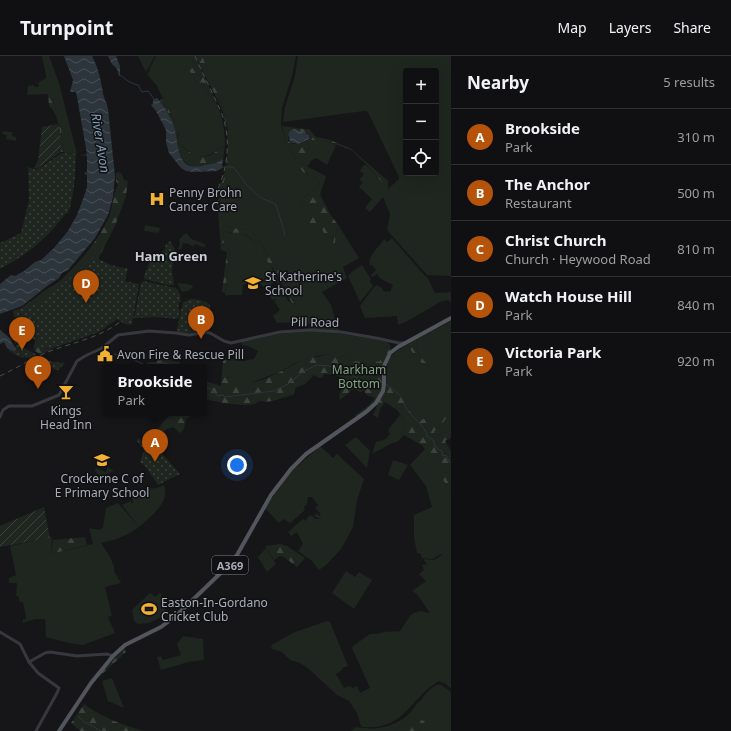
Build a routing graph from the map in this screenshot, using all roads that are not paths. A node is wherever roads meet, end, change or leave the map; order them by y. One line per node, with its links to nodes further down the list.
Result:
1 (451, 318): 2 (main road, A369)
2 (397, 345): 3 (street, Pill Road); 5 (main road, A369)
3 (0, 417)
4 (0, 632): 6 (street)
5 (113, 656): 6 (street); 8 (main road, A369)
6 (29, 662): 7 (street)
7 (36, 731)
8 (59, 731)

